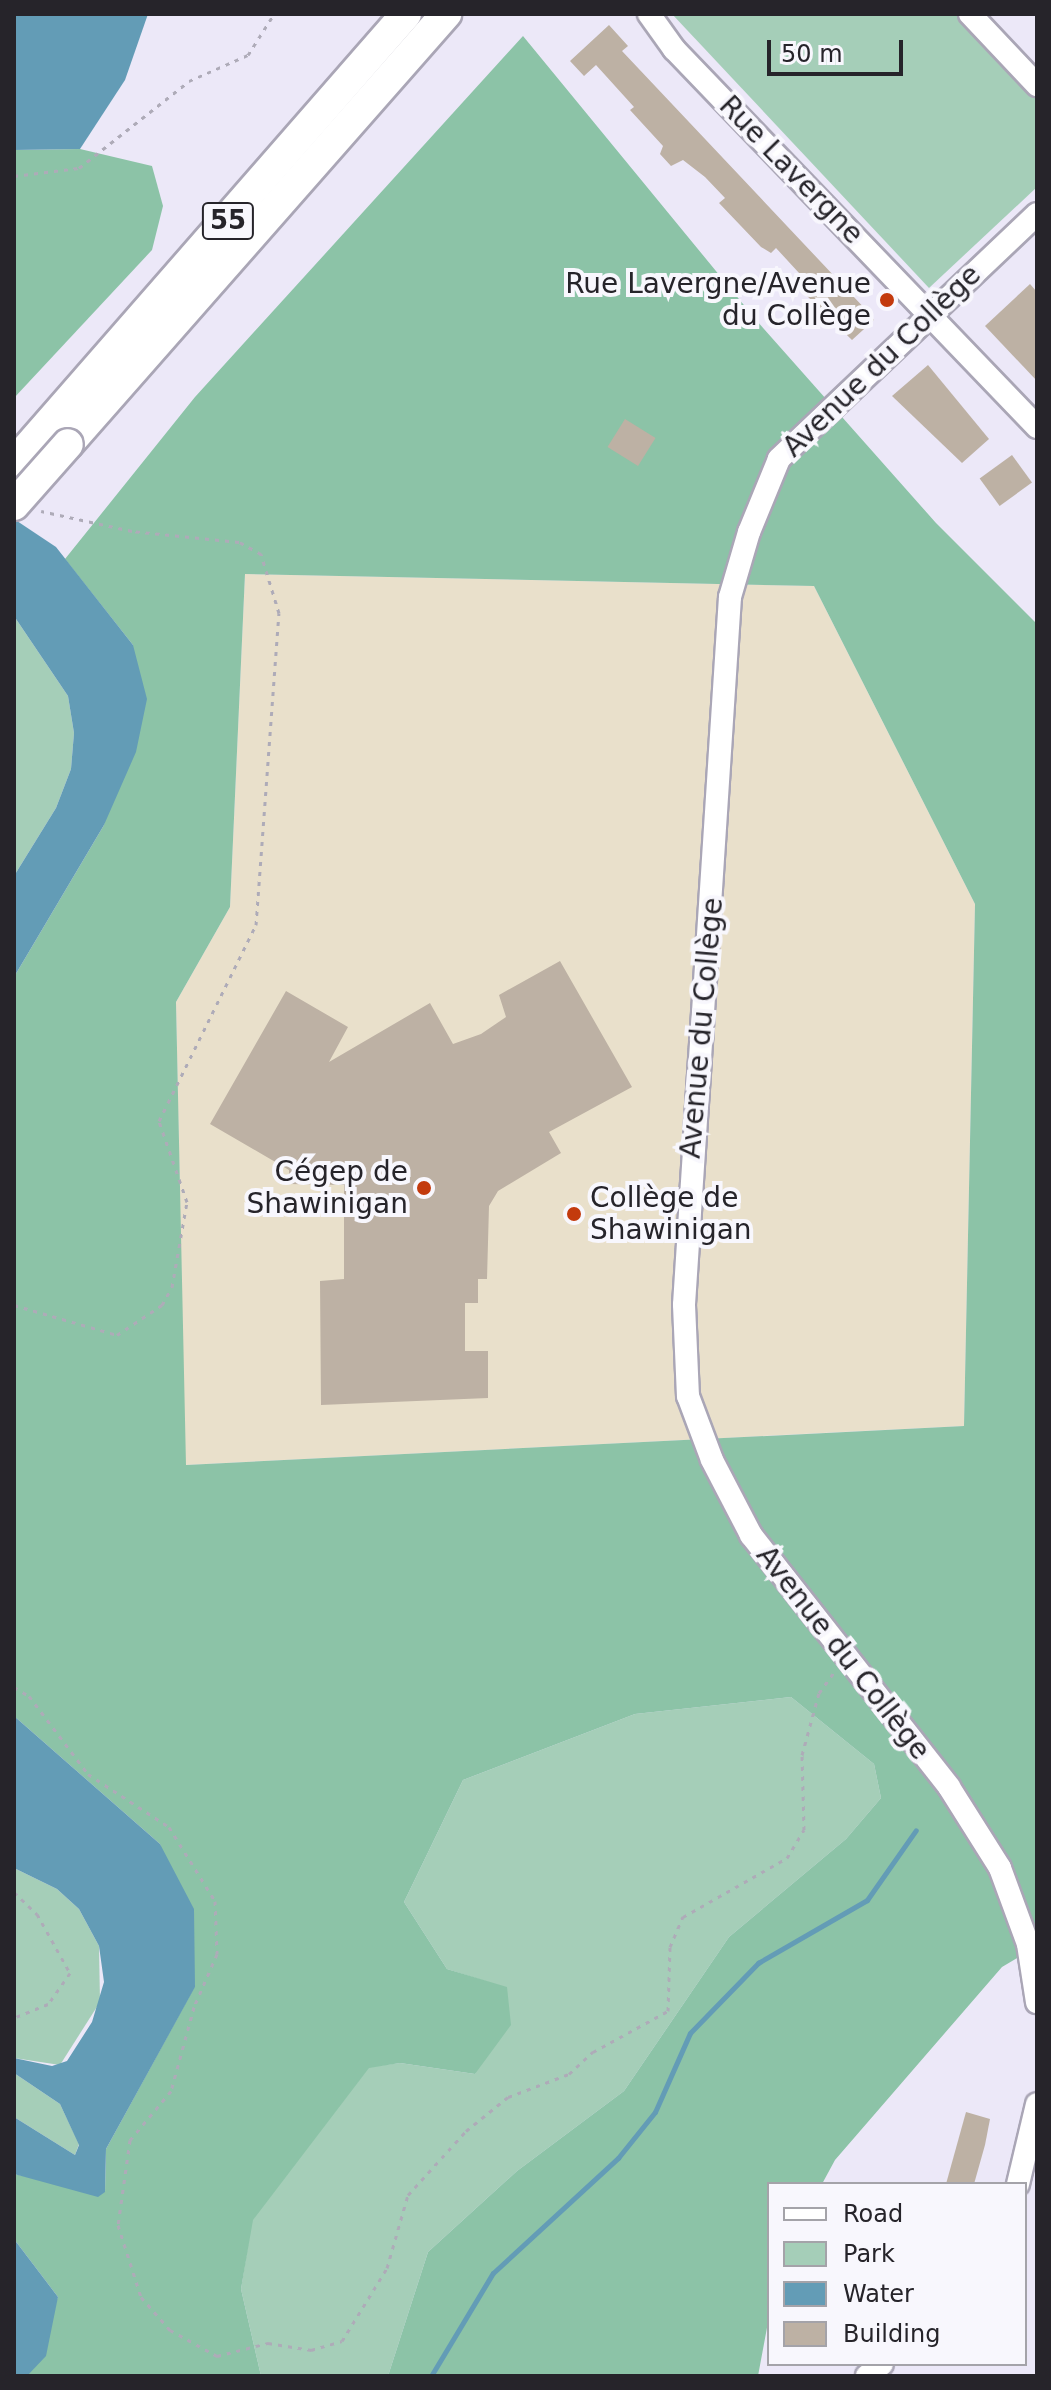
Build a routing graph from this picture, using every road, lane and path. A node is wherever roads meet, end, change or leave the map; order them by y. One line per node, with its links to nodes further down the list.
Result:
1 (274, 14): 7 (path)
2 (406, 14): 11 (highway, 55)
3 (446, 14): 11 (highway, 55)
4 (649, 14): 9 (street, Rue Lavergne)
5 (970, 14): 6 (street)
6 (1037, 85)
7 (14, 176)
8 (1037, 214): 9 (street, Avenue du Collège)
9 (929, 313): 10 (street, Rue Lavergne); 15 (street, Avenue du Collège)
10 (1037, 427)
11 (58, 435): 12 (highway, 55); 13 (highway, 55, bridge)
12 (14, 463)
13 (24, 507): 14 (path)
14 (14, 1305)
15 (847, 1661): 16 (path); 18 (street, Avenue du Collège)
16 (14, 1687)
17 (14, 1892): 19 (path)
18 (1037, 2002)
19 (14, 2018)
20 (1037, 2104): 21 (street)
21 (1025, 2181)

